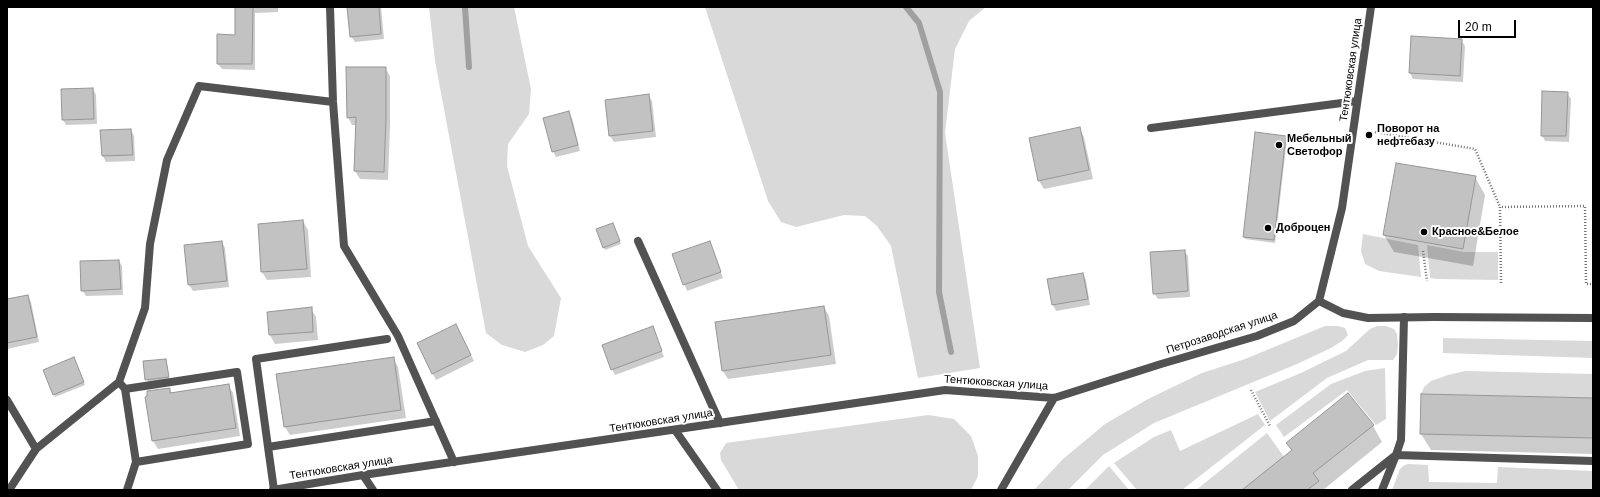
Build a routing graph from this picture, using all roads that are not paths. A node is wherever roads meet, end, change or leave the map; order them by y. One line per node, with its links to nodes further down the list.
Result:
1 (330, 7): 4 (street)
2 (1371, 7): 3 (street, Тентюковская улица)
3 (1357, 101): 5 (street); 7 (street, Тентюковская улица)
4 (333, 102): 11 (street); 15 (street)
5 (1151, 128)
6 (638, 241): 16 (street)
7 (1319, 301): 8 (street); 13 (street, Петрозаводская улица)
8 (1404, 317): 9 (street); 20 (street)
9 (1593, 318)
10 (387, 339): 18 (street)
11 (119, 382): 12 (street); 19 (street)
12 (125, 389): 22 (street); 22 (street)
13 (1054, 398): 16 (street, Тентюковская улица); 30 (street)
14 (7, 400): 19 (street)
15 (436, 421): 18 (street); 23 (street)
16 (720, 423): 17 (street, Тентюковская улица)
17 (675, 430): 23 (street, Тентюковская улица); 29 (street)
18 (268, 447): 27 (street)
19 (36, 449): 25 (street)
20 (1396, 455): 21 (street); 31 (street); 32 (street)
21 (1593, 461)
22 (136, 462): 26 (street)
23 (454, 462): 24 (street, Тентюковская улица)
24 (363, 475): 27 (street, Тентюковская улица); 28 (street)
25 (8, 490)
26 (127, 490)
27 (274, 490)
28 (373, 490)
29 (717, 490)
30 (1001, 490)
31 (1352, 490)
32 (1382, 490)

